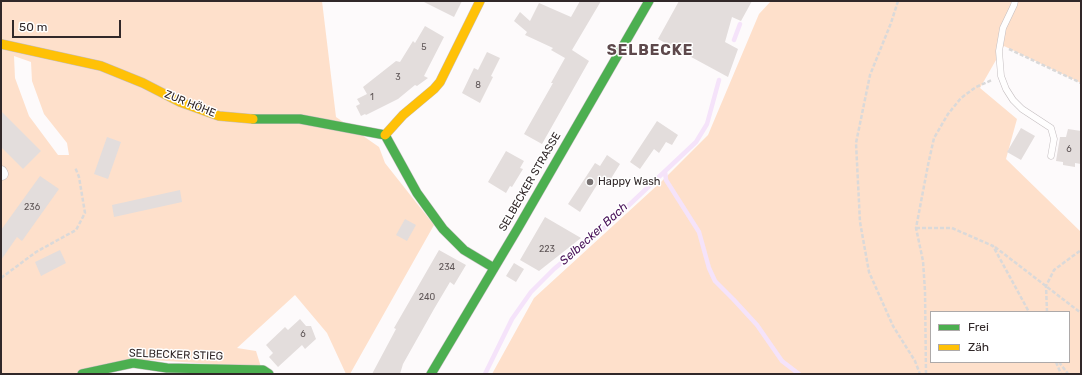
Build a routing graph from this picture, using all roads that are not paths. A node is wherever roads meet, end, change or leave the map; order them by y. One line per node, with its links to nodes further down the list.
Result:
1 (480, 1): 5 (street)
2 (649, 1): 7 (street, SELBECKER STRASSE)
3 (1015, 1): 6 (lane)
4 (1, 44): 5 (street, ZUR HÖHE)
5 (385, 135): 7 (street)
6 (1051, 156)
7 (494, 268): 10 (street, SELBECKER STRASSE)
8 (82, 374): 9 (street, SELBECKER STIEG)
9 (270, 374)
10 (431, 374)

